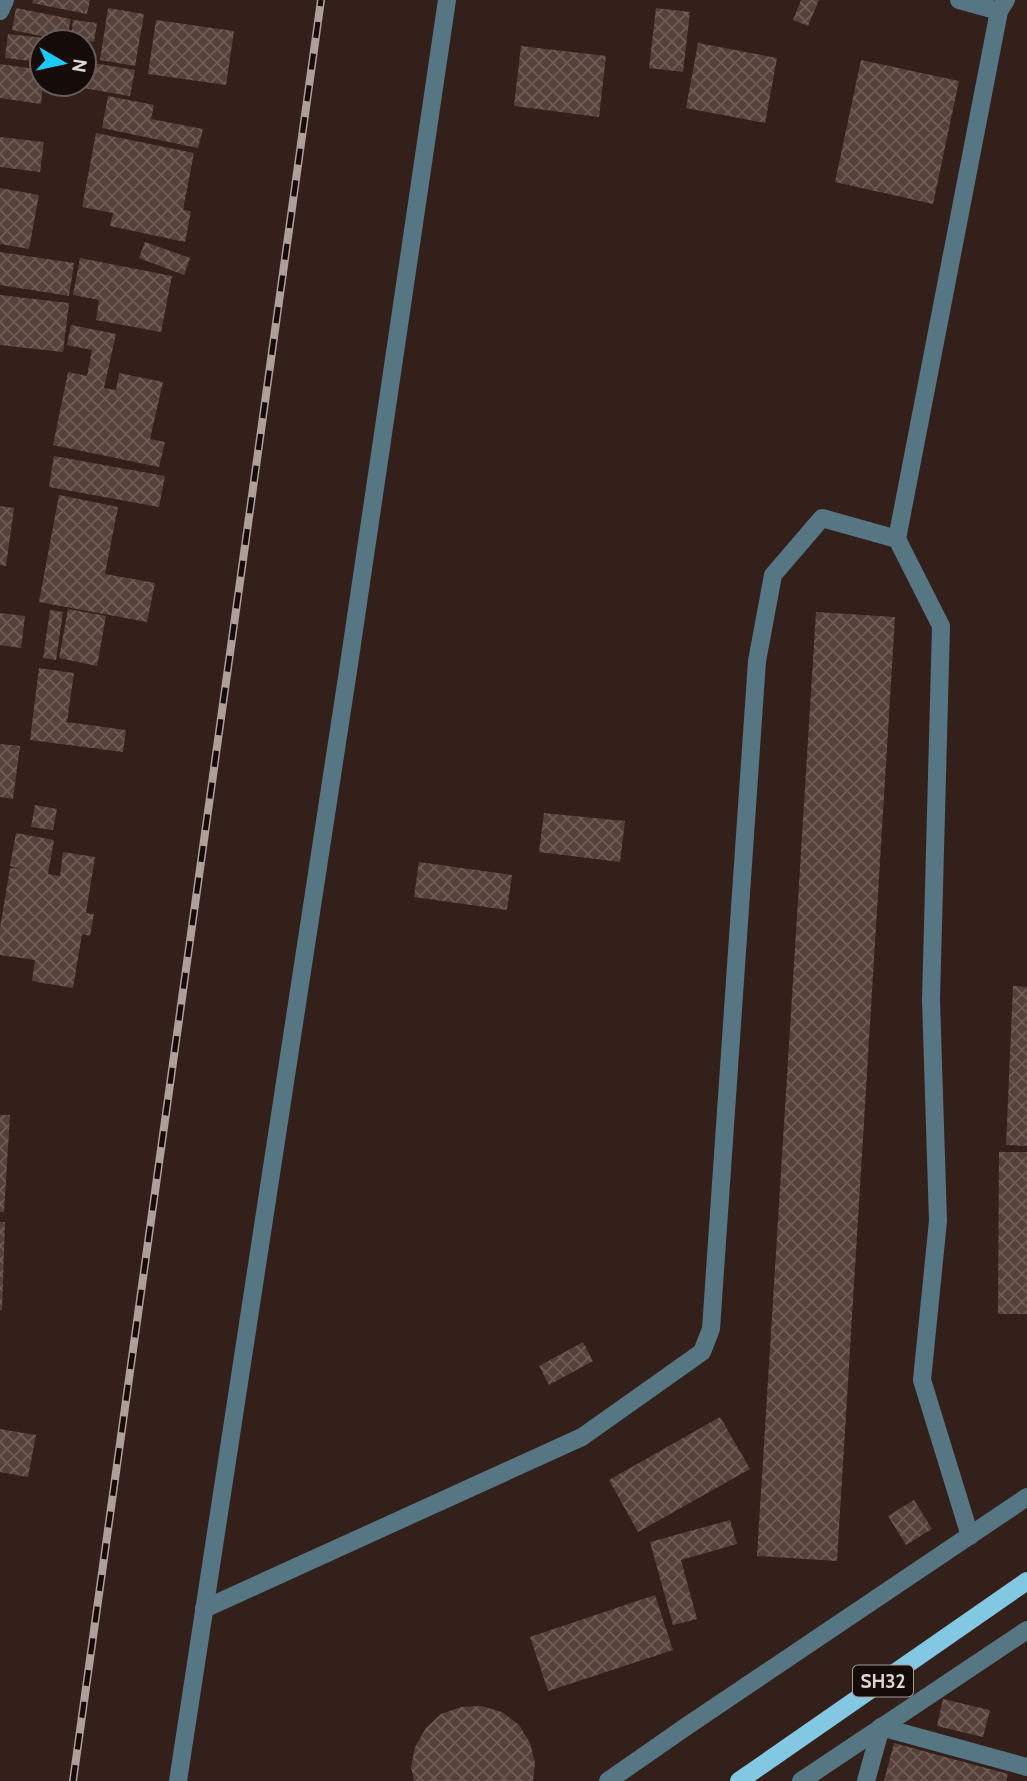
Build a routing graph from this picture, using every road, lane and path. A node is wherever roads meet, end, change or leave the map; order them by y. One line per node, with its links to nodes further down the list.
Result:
1 (5, 0): 5 (street)
2 (447, 0): 10 (street)
3 (959, 0): 4 (street)
4 (1002, 6): 6 (street)
5 (0, 11)
6 (897, 539): 8 (street); 10 (street)
7 (1027, 1497): 8 (street)
8 (970, 1535): 15 (street)
9 (1027, 1581): 16 (main road, SH32)
10 (204, 1609): 14 (street)
11 (1027, 1630): 12 (street)
12 (881, 1727): 13 (street); 17 (street); 18 (street)
13 (1027, 1767)
14 (178, 1781)
15 (608, 1781)
16 (739, 1781)
17 (801, 1781)
18 (866, 1781)

